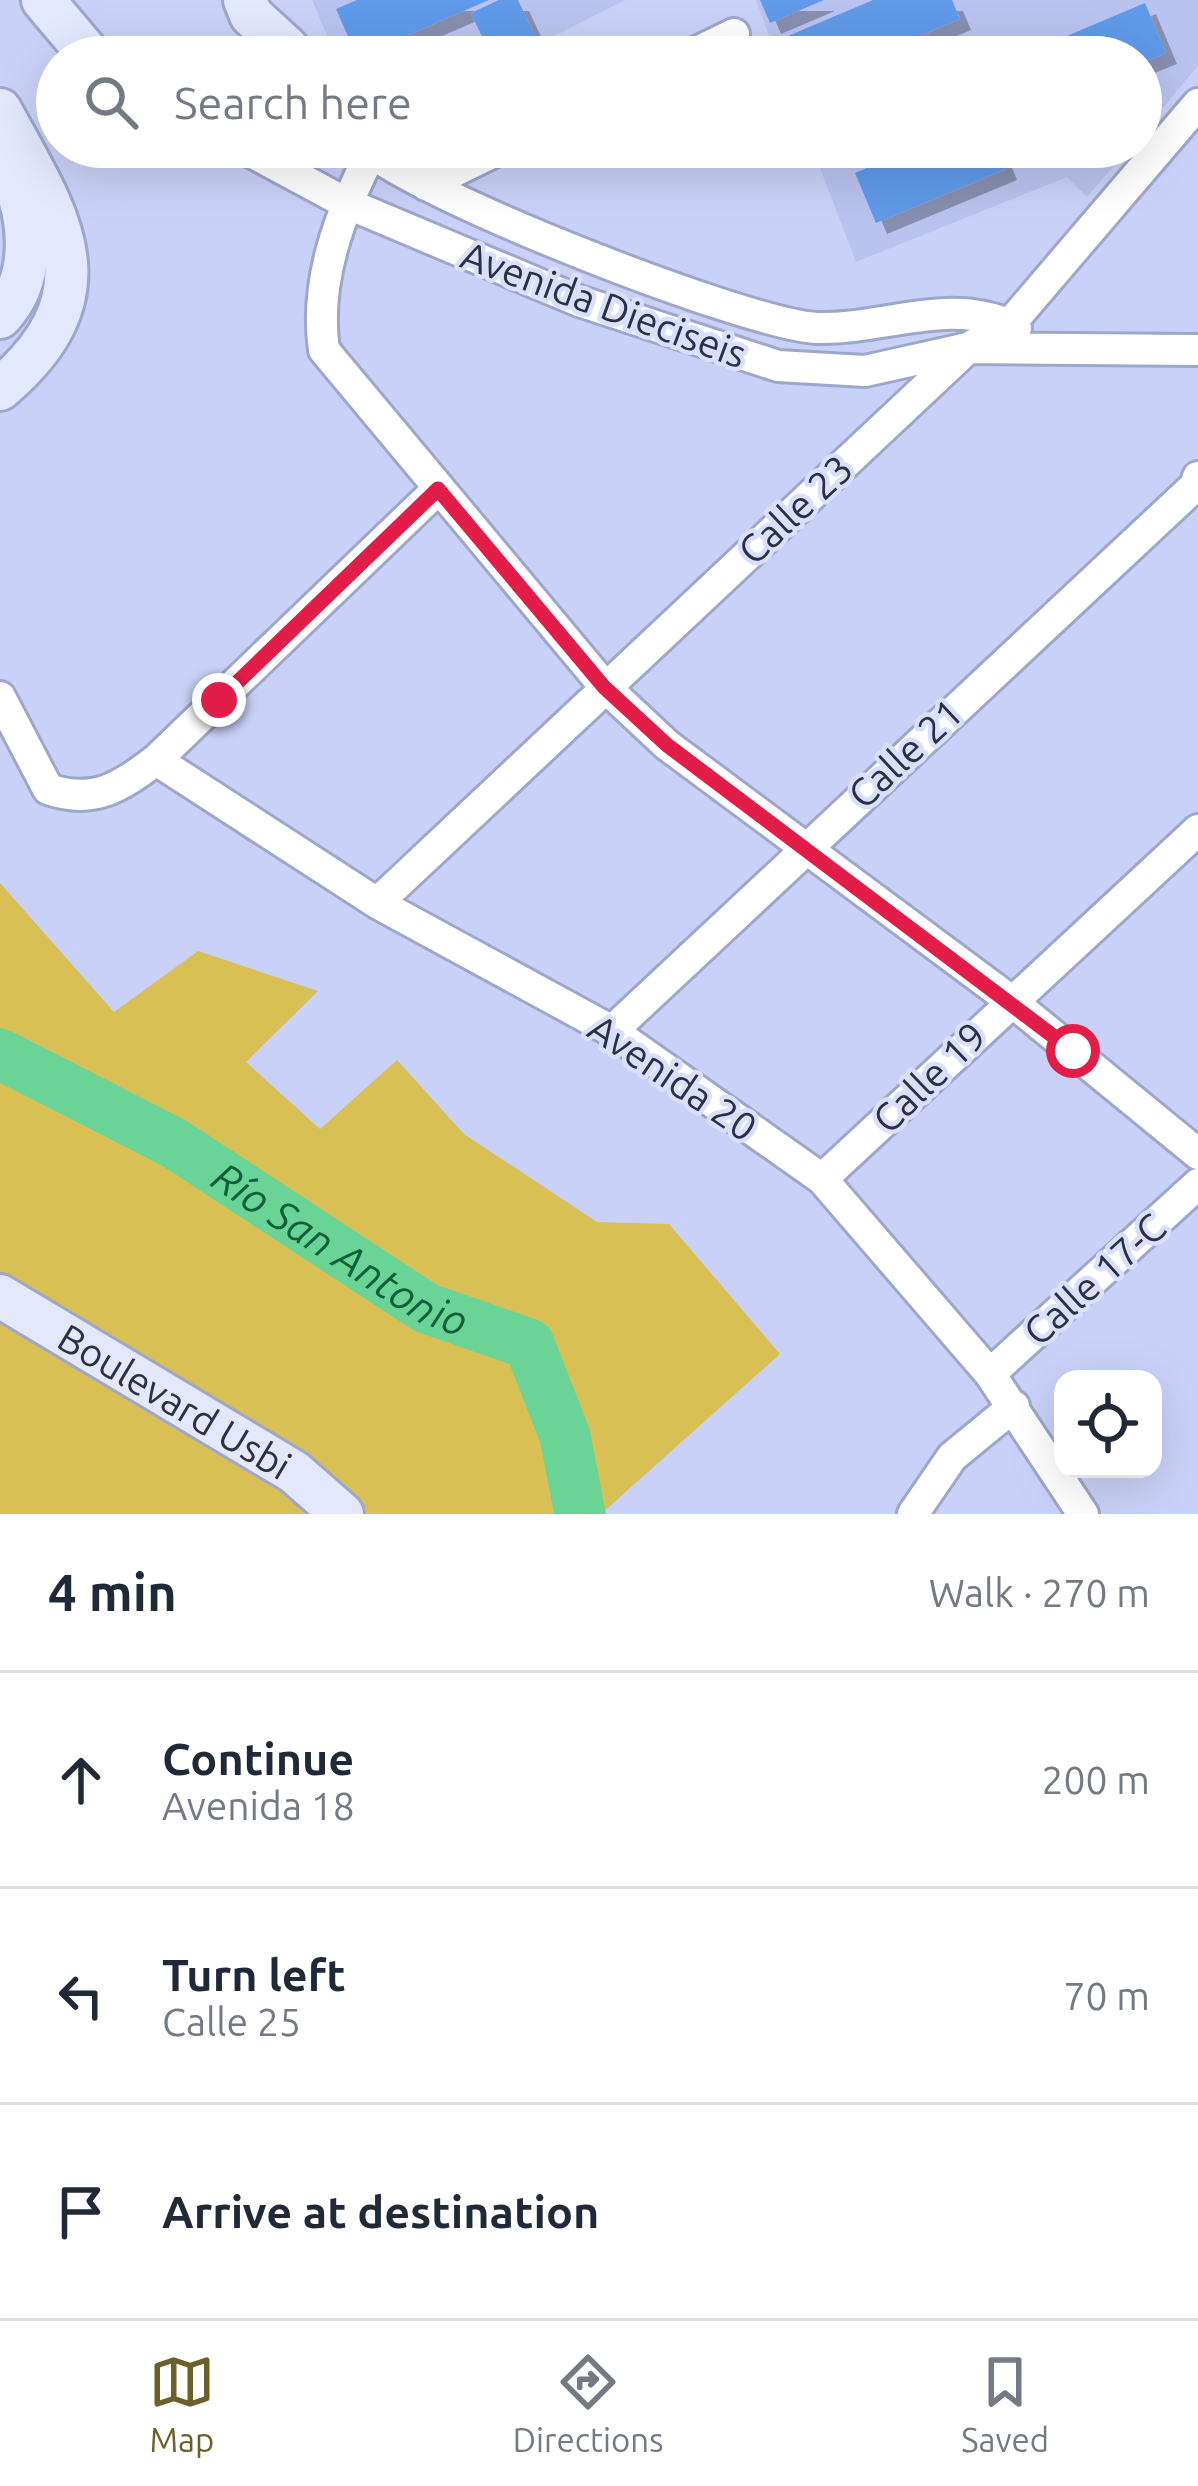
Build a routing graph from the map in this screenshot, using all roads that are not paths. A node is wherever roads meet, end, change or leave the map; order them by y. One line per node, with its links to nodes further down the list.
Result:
1 (43, 0): 6 (street)
2 (77, 0): 7 (street)
3 (245, 0): 8 (street)
4 (288, 0): 9 (street)
5 (734, 34): 10 (street)
6 (73, 36)
7 (85, 36)
8 (272, 36)
9 (289, 36)
10 (730, 36)
11 (1198, 104): 13 (street, Calle 23)
12 (0, 110): 27 (street)
13 (1162, 146)
14 (0, 155): 22 (street)
15 (281, 168): 21 (street, Avenida Dieciseis)
16 (361, 168): 21 (street)
17 (398, 168): 20 (street, Avenida Dieciseis)
18 (461, 168): 20 (street)
19 (1143, 168): 23 (street, Calle 23)
20 (426, 185): 23 (street, Avenida Dieciseis)
21 (346, 203): 24 (street, Avenida Dieciseis); 29 (street)
22 (0, 317)
23 (1010, 324): 24 (street, Calle 23); 26 (street, Avenida Dieciseis)
24 (968, 348): 26 (street, Avenida Dieciseis); 30 (street, Calle 23)
25 (1198, 350): 26 (street, Avenida Dieciseis)
26 (1058, 352)
27 (0, 389)
28 (1197, 484): 34 (street, Calle 21)
29 (438, 489): 30 (street); 32 (street)
30 (604, 687): 34 (street); 35 (street, Calle 23)
31 (0, 697): 32 (street)
32 (157, 760): 35 (street, Avenida 20)
33 (1198, 830): 36 (street, Calle 19)
34 (800, 849): 36 (street); 37 (street, Calle 21)
35 (376, 903): 37 (street, Avenida 20)
36 (1010, 1000): 38 (street); 39 (street, Calle 19)
37 (612, 1030): 39 (street, Avenida 20)
38 (1198, 1154)
39 (822, 1179): 42 (street, Avenida 20)
40 (1198, 1184): 42 (street, Calle 17-C)
41 (0, 1296): 44 (street, Boulevard Usbi)
42 (990, 1374): 43 (street, Avenida 20)
43 (1014, 1406): 45 (street); 46 (street, Avenida 20)
44 (342, 1514)
45 (914, 1514)
46 (1083, 1514)

